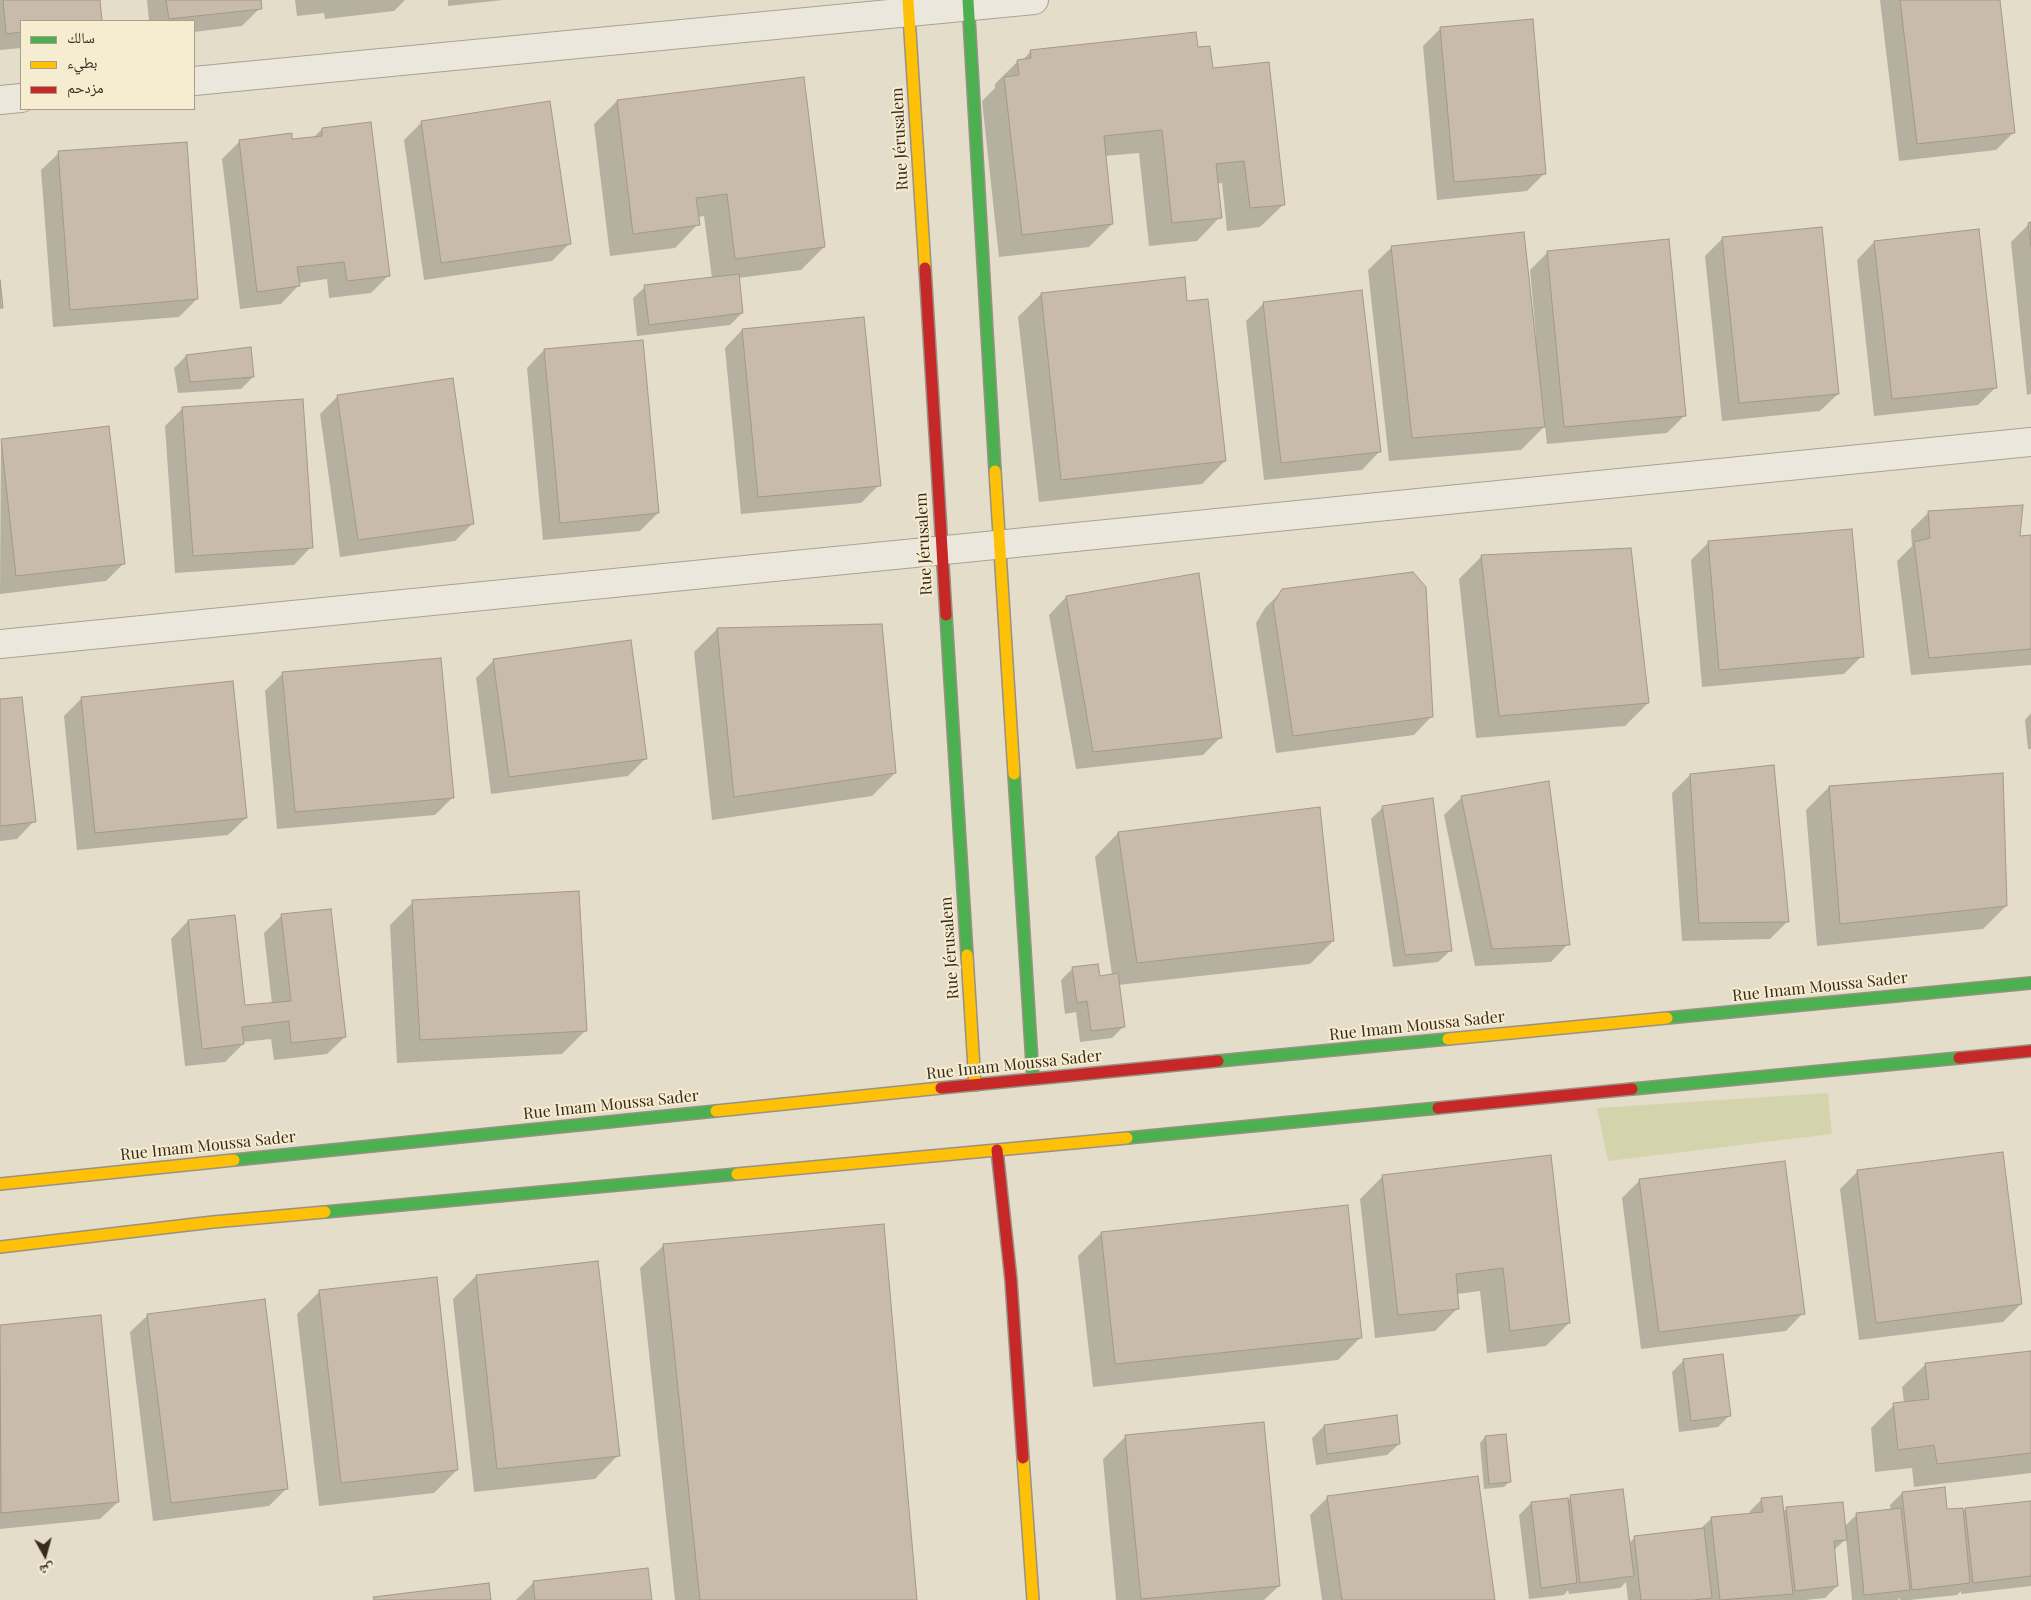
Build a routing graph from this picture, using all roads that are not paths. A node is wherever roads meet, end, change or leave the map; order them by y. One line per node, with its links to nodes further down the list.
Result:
1 (1034, 0): 2 (street)
2 (968, 3): 3 (street); 8 (main road)
3 (909, 6): 4 (street); 9 (main road, Rue Jérusalem)
4 (195, 81)
5 (20, 98): 6 (street)
6 (0, 100)
7 (2031, 442): 8 (street)
8 (999, 544): 9 (street); 13 (main road)
9 (941, 550): 10 (street); 14 (main road, Rue Jérusalem)
10 (0, 644)
11 (2031, 983): 13 (main road, Rue Imam Moussa Sader)
12 (2031, 1051): 15 (main road)
13 (1033, 1079): 14 (main road, Rue Imam Moussa Sader)
14 (975, 1085): 16 (main road, Rue Imam Moussa Sader)
15 (997, 1150): 17 (main road); 18 (main road)
16 (0, 1184)
17 (0, 1247)
18 (1033, 1600)

